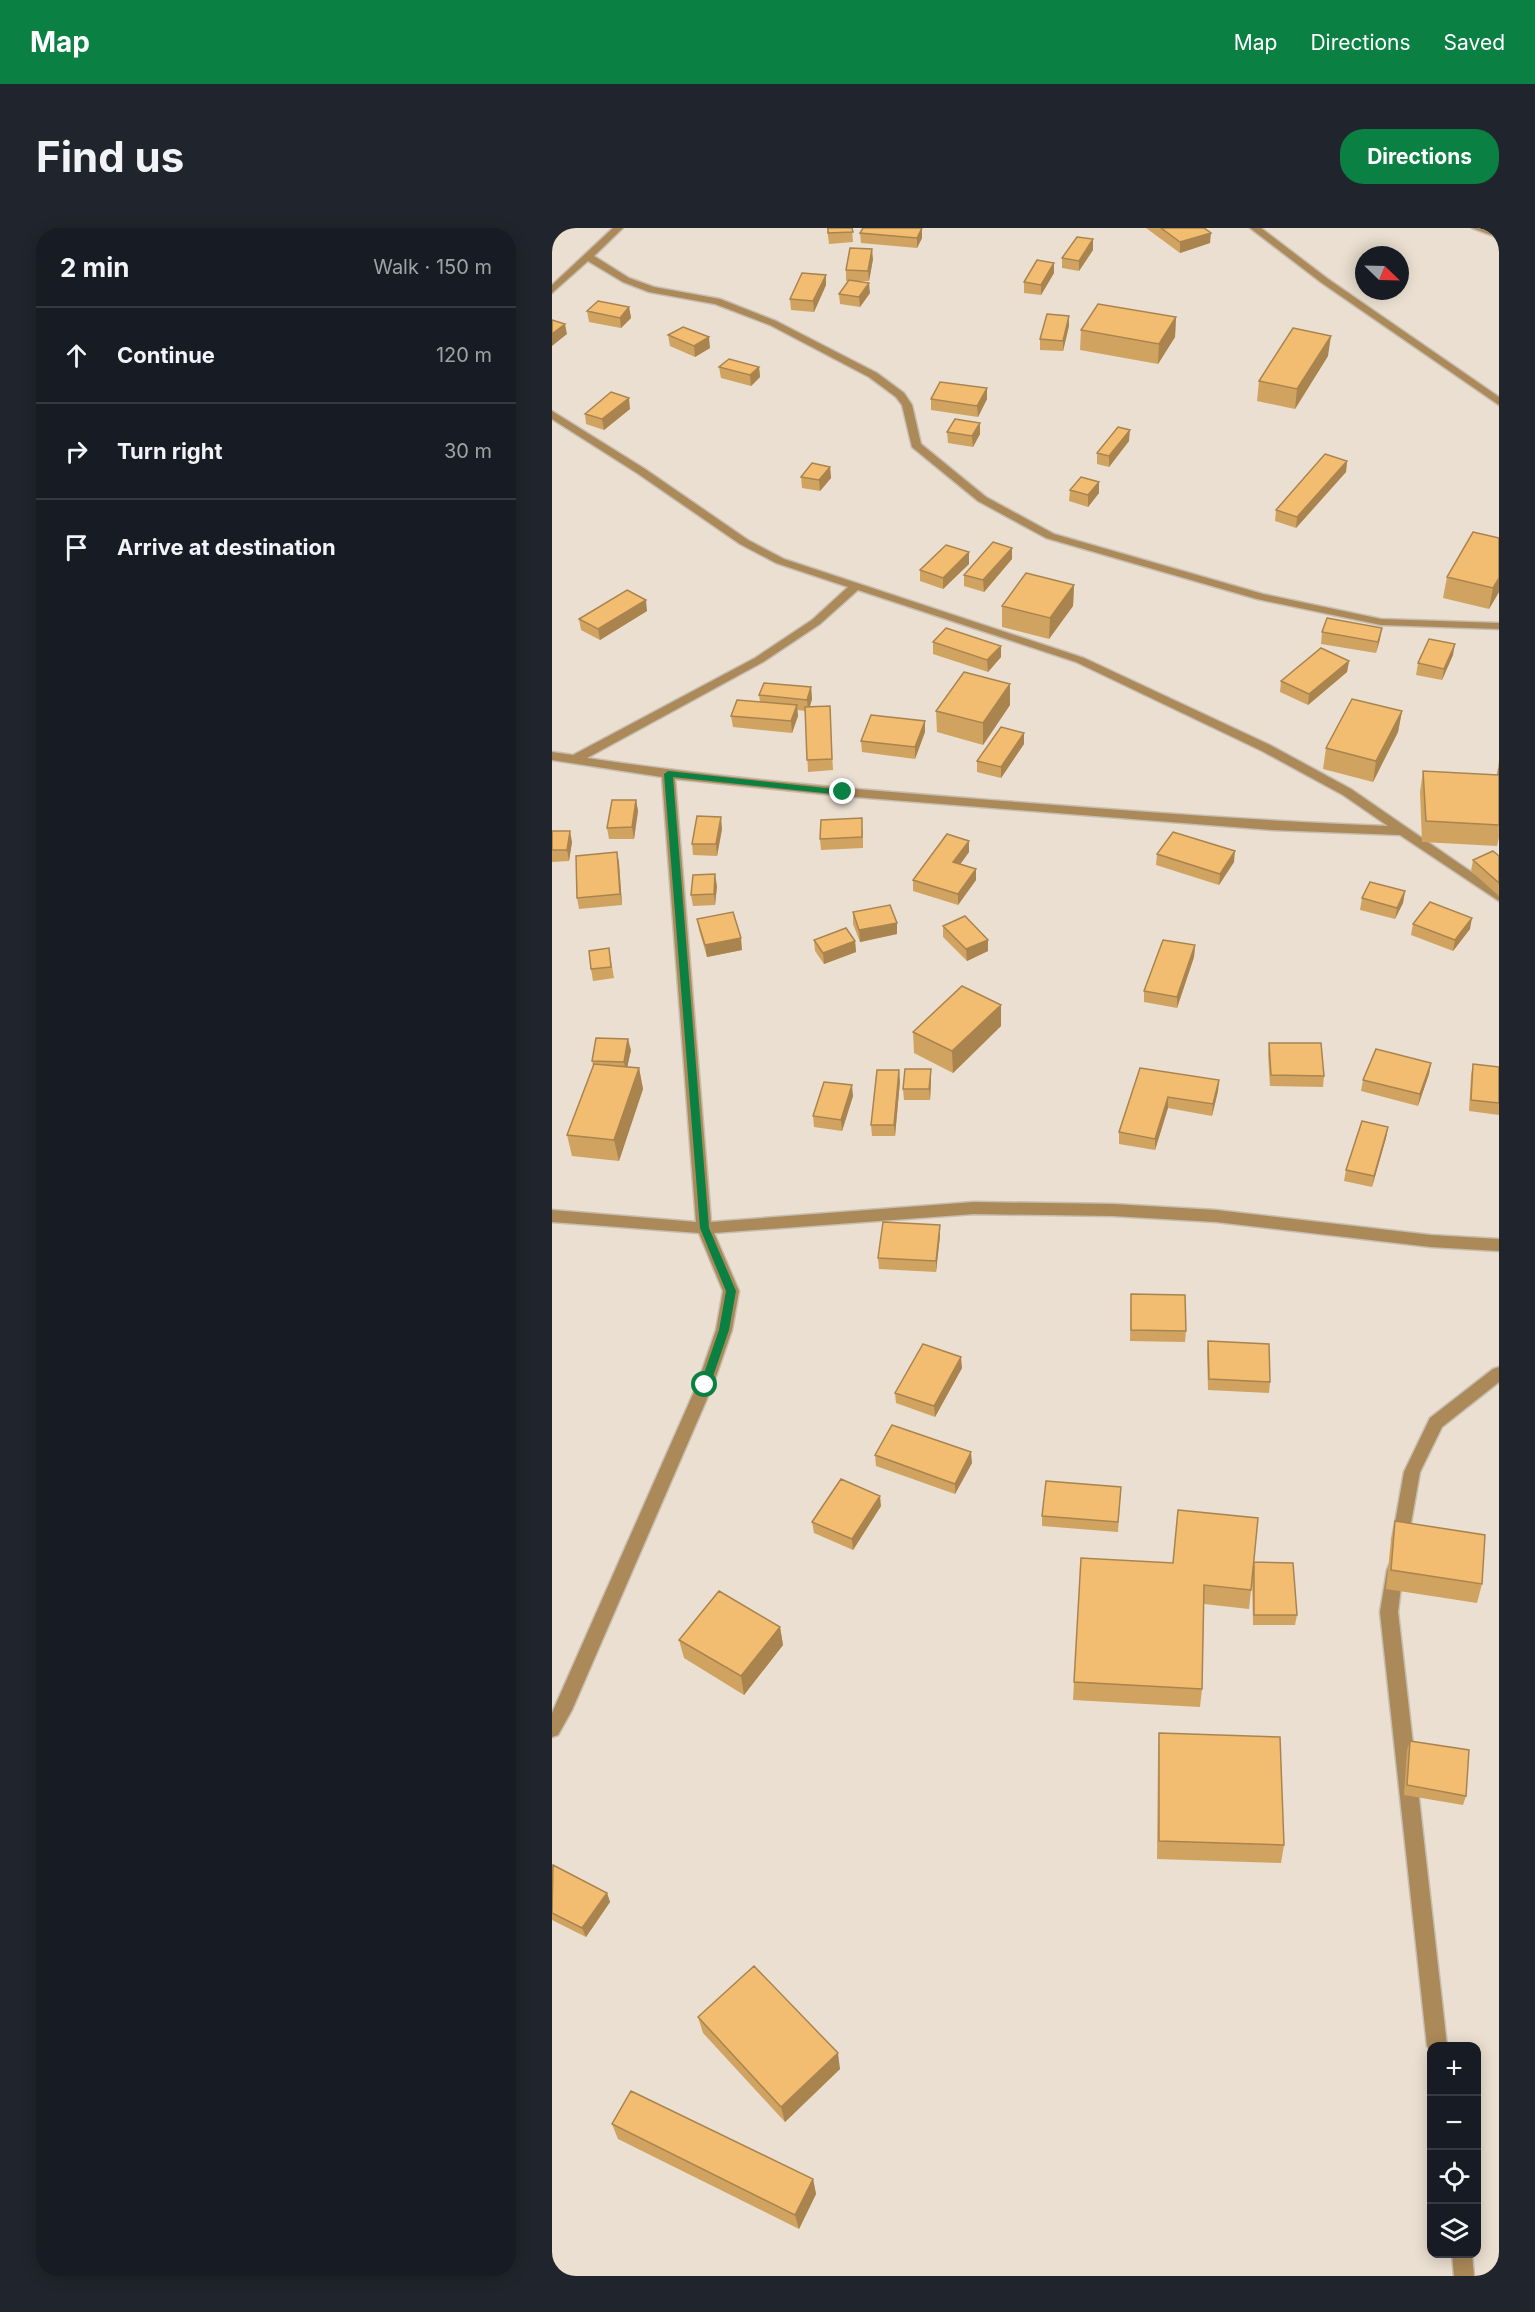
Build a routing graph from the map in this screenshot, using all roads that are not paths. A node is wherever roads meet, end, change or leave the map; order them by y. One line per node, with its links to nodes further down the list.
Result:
1 (618, 228): 5 (street)
2 (1255, 228): 7 (street)
3 (1477, 228): 4 (street)
4 (1499, 235)
5 (587, 256): 6 (street); 10 (street)
6 (552, 290)
7 (1499, 402)
8 (552, 414): 9 (street)
9 (857, 585): 12 (street); 14 (street)
10 (1499, 626)
11 (552, 756): 12 (street)
12 (577, 758): 13 (street)
13 (668, 774): 14 (street); 17 (street)
14 (1406, 831): 15 (street)
15 (1499, 897)
16 (552, 1216): 17 (street)
17 (704, 1228): 18 (street); 20 (street)
18 (1499, 1245)
19 (1499, 1373): 21 (street)
20 (552, 1729)
21 (1437, 2042)
22 (1462, 2258): 23 (street)
23 (1464, 2276)

